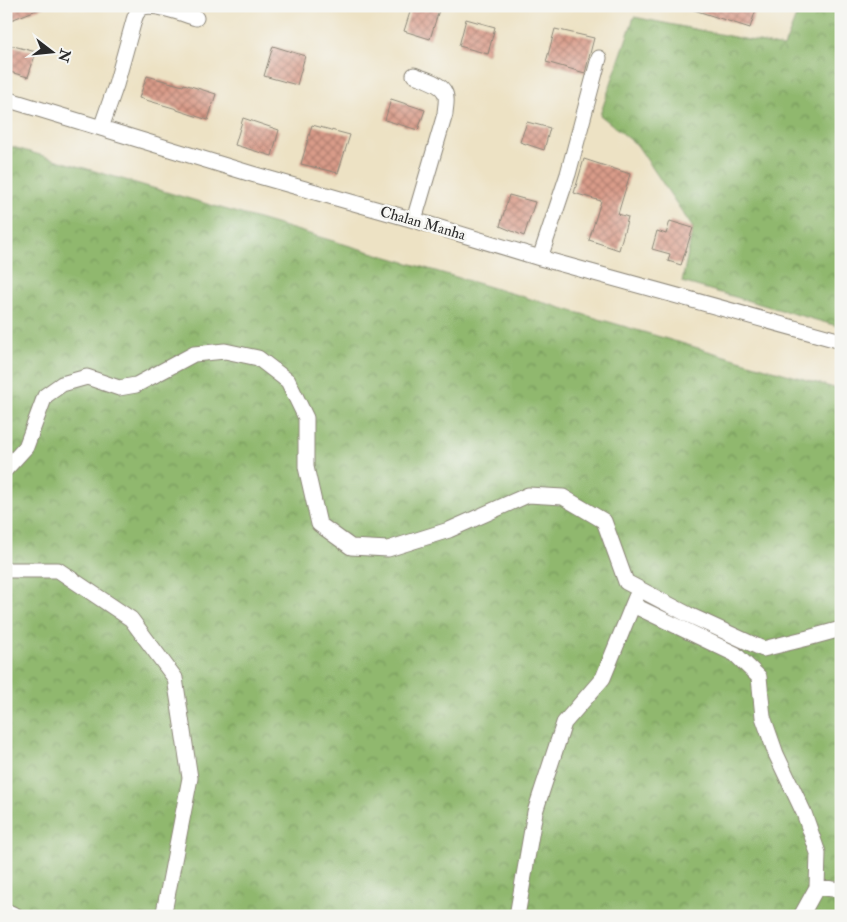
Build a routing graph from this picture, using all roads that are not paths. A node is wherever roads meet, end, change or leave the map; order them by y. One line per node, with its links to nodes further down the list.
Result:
1 (196, 18): 5 (street)
2 (599, 58): 7 (street)
3 (414, 75): 6 (street)
4 (6, 99): 5 (street, Chalan Manha)
5 (101, 128): 6 (street, Chalan Manha)
6 (414, 220): 7 (street, Chalan Manha)
7 (540, 258): 8 (street, Chalan Manha)
8 (841, 341)
9 (6, 469): 11 (street)
10 (6, 570): 18 (street)
11 (640, 589): 12 (street); 13 (street)
12 (633, 605): 14 (street); 19 (street)
13 (841, 628)
14 (817, 887): 15 (street); 20 (street)
15 (841, 890)
16 (6, 911): 17 (street)
17 (17, 916)
18 (162, 916)
19 (518, 916)
20 (801, 916)

